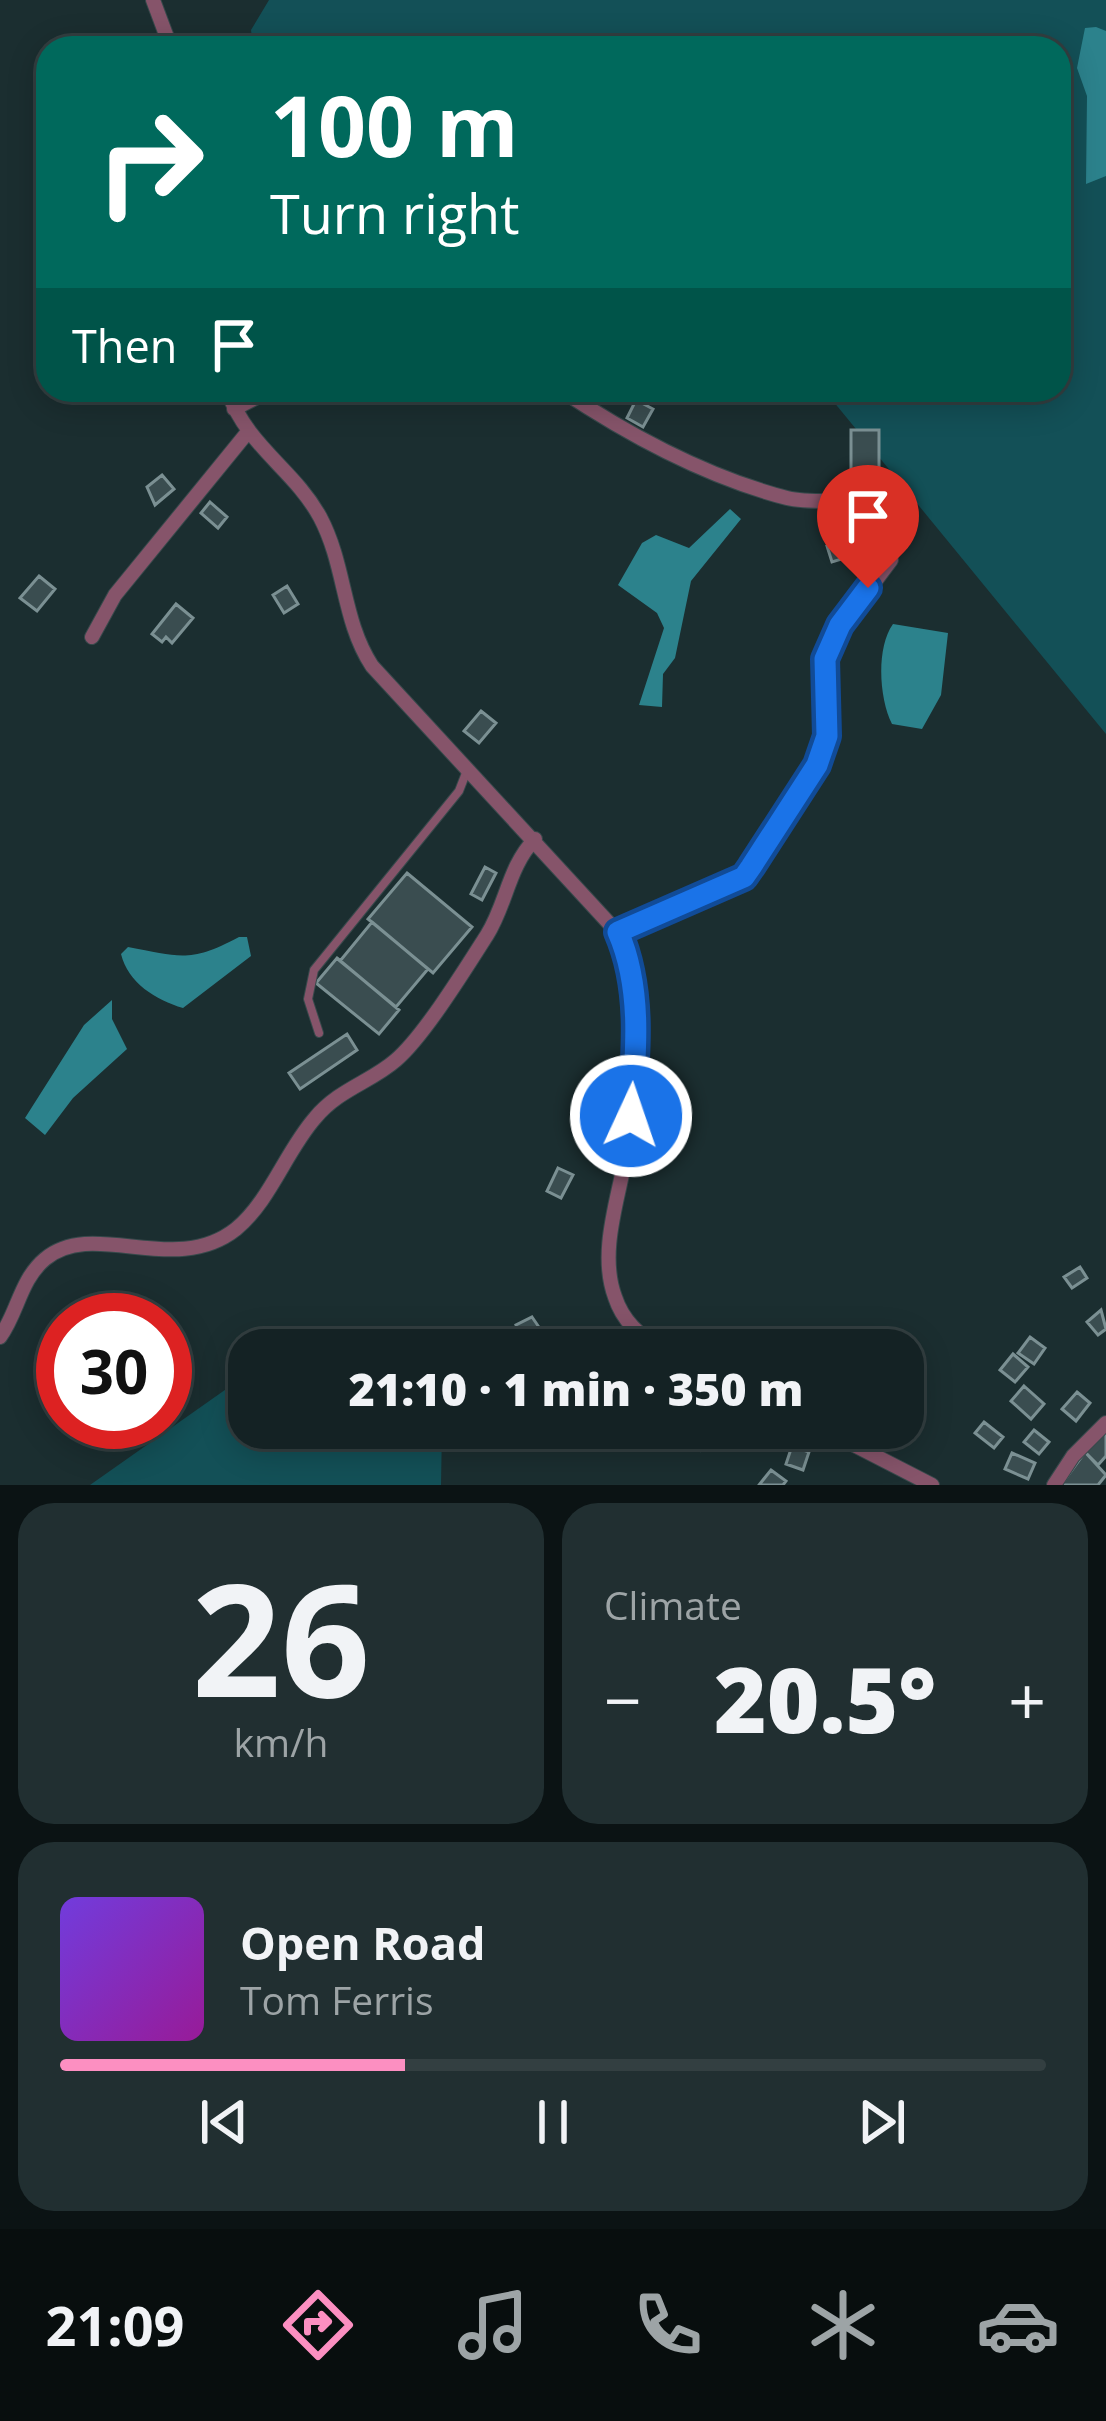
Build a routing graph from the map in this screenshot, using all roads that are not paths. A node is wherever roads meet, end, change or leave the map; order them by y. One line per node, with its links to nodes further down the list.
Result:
1 (153, 0): 2 (street)
2 (166, 36)
3 (231, 402): 6 (street)
4 (248, 402): 6 (street)
5 (580, 402): 11 (street)
6 (234, 409): 7 (street)
7 (247, 433): 8 (street); 9 (street)
8 (92, 637)
9 (468, 765): 10 (street); 12 (lane)
10 (535, 839): 11 (street); 14 (street)
11 (618, 932): 13 (street)
12 (319, 1033)
13 (636, 1329)
14 (0, 1337)
15 (1106, 1423): 18 (street)
16 (862, 1449): 17 (street)
17 (932, 1485)
18 (1054, 1485)

